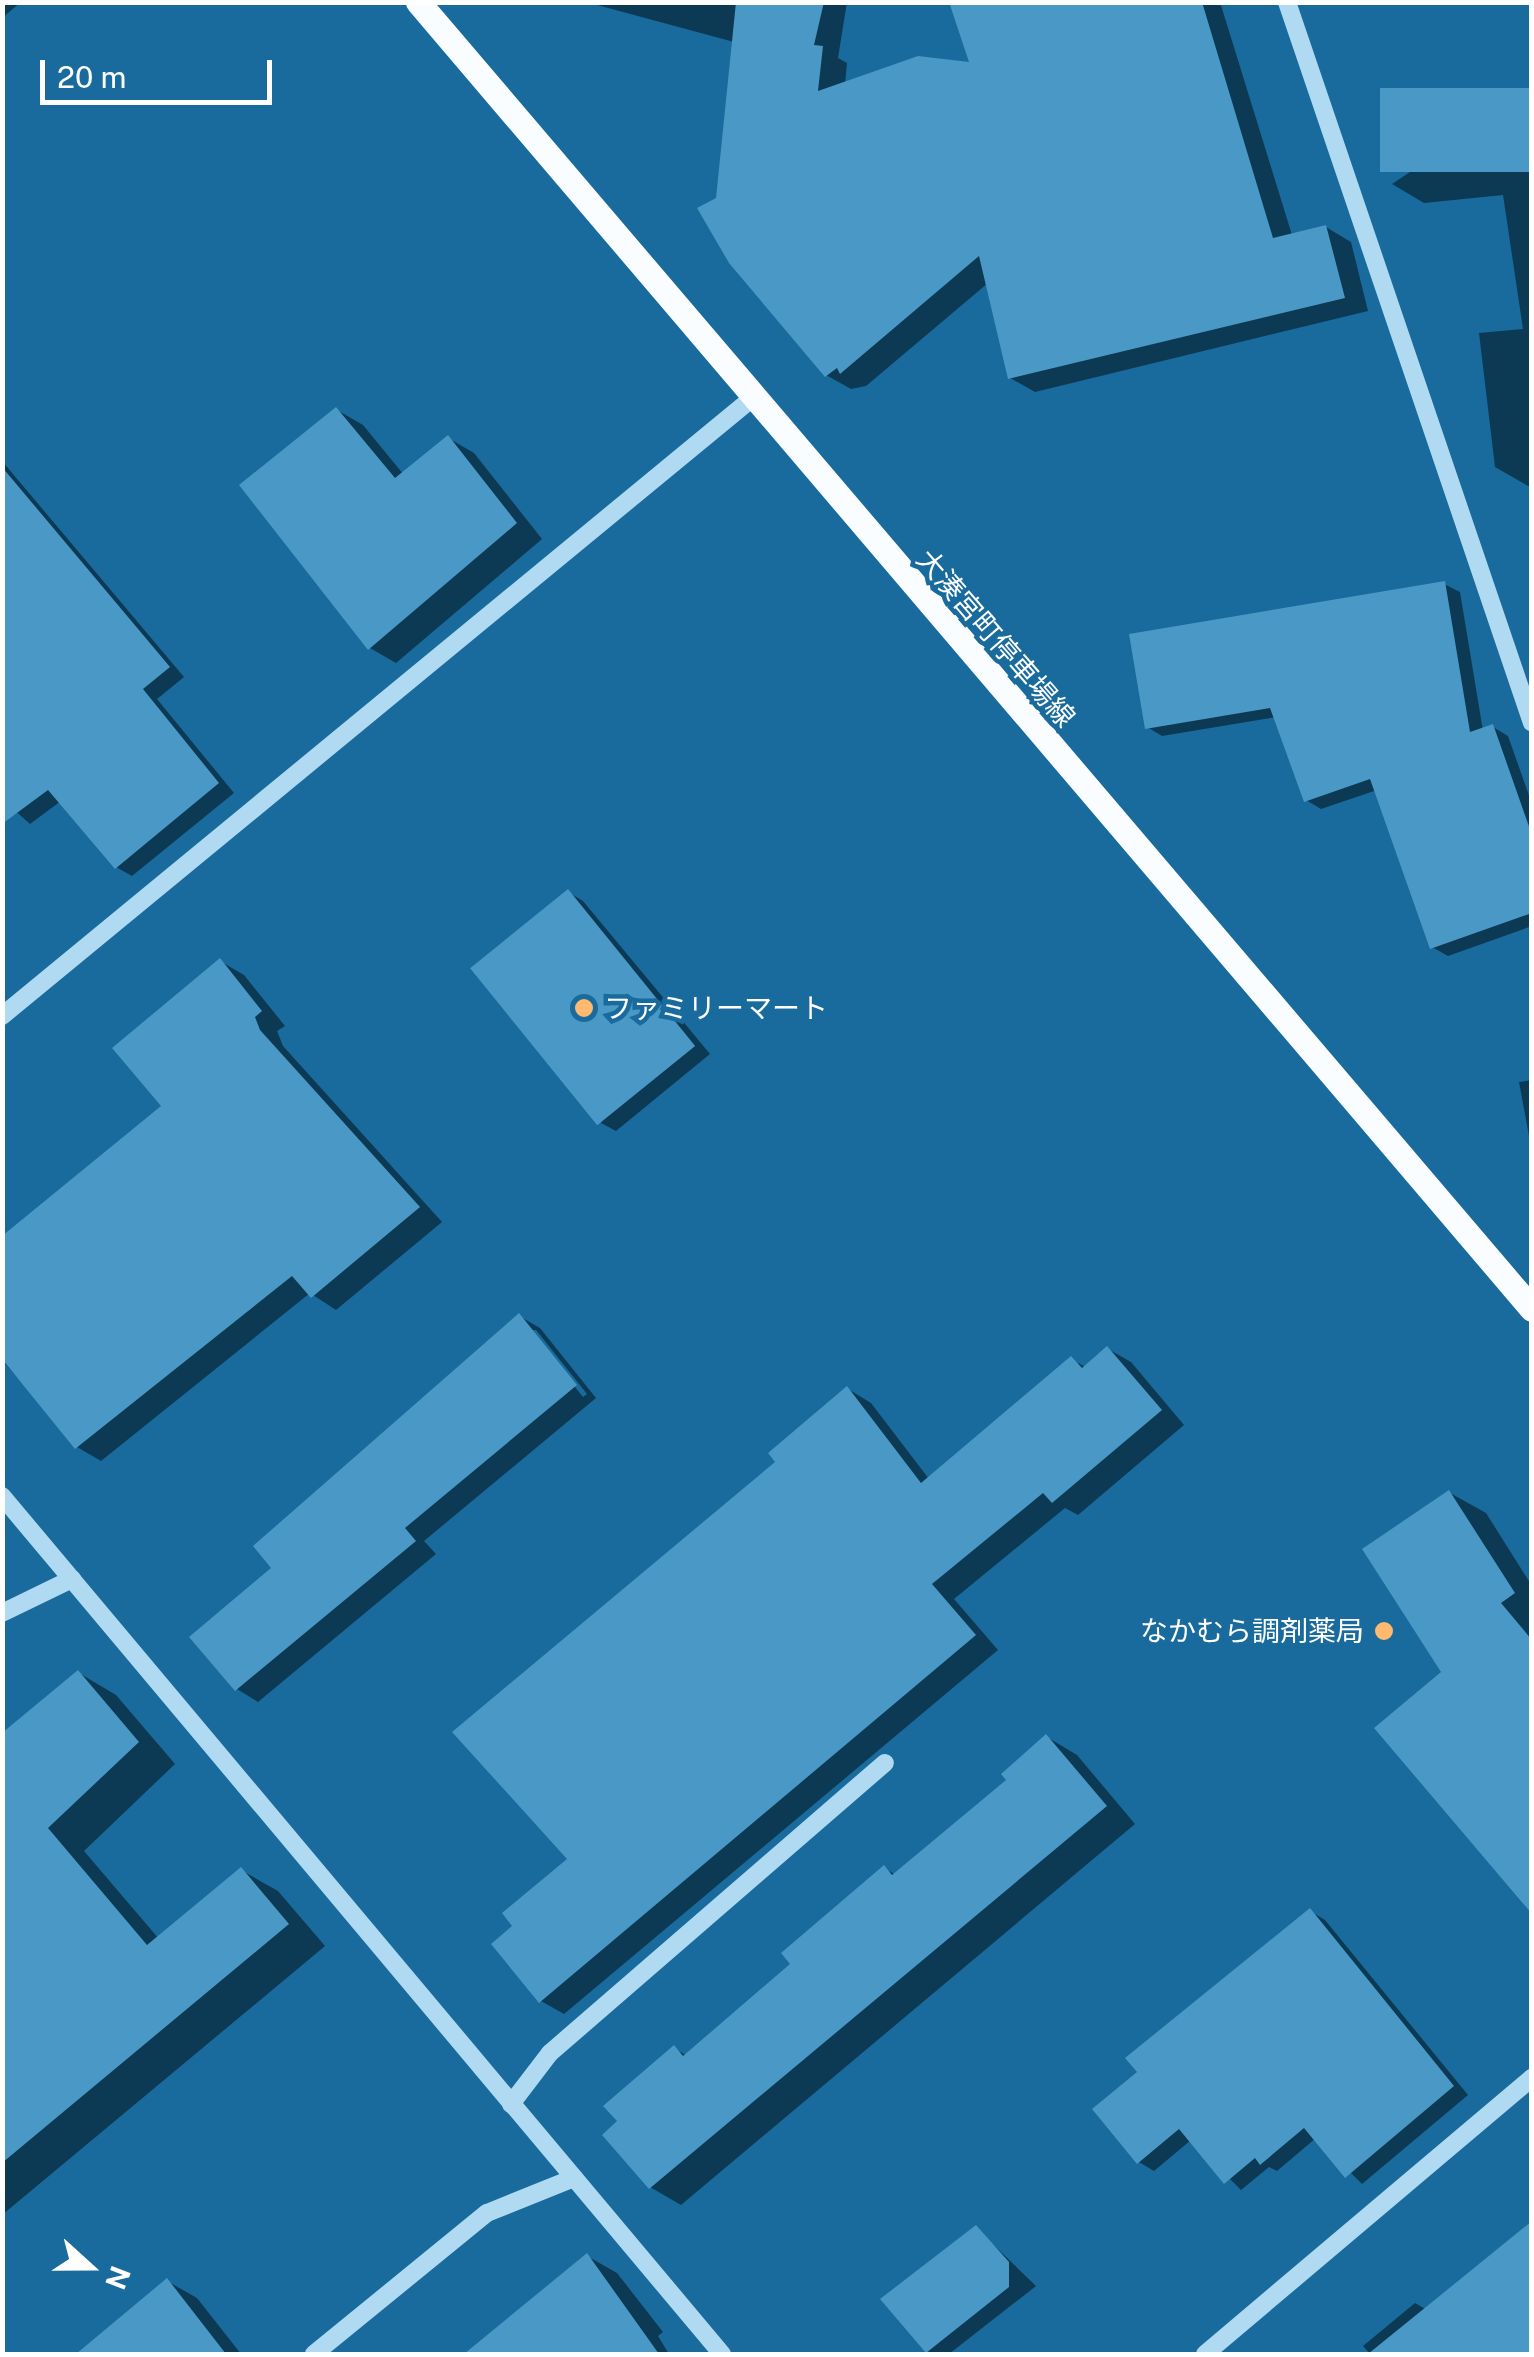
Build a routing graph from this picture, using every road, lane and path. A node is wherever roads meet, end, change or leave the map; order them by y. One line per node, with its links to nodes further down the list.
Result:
1 (418, 2): 3 (main road, 大湊宮町停車場線)
2 (1287, 2): 4 (street)
3 (750, 400): 5 (street); 6 (main road, 大湊宮町停車場線)
4 (1532, 723)
5 (2, 1016)
6 (1532, 1310)
7 (2, 1496): 8 (street)
8 (72, 1579): 9 (street); 12 (street)
9 (2, 1614)
10 (885, 1764): 12 (street)
11 (1532, 2078): 16 (street)
12 (511, 2104): 13 (street)
13 (574, 2178): 14 (street); 15 (street)
14 (314, 2354)
15 (722, 2354)
16 (1205, 2354)

